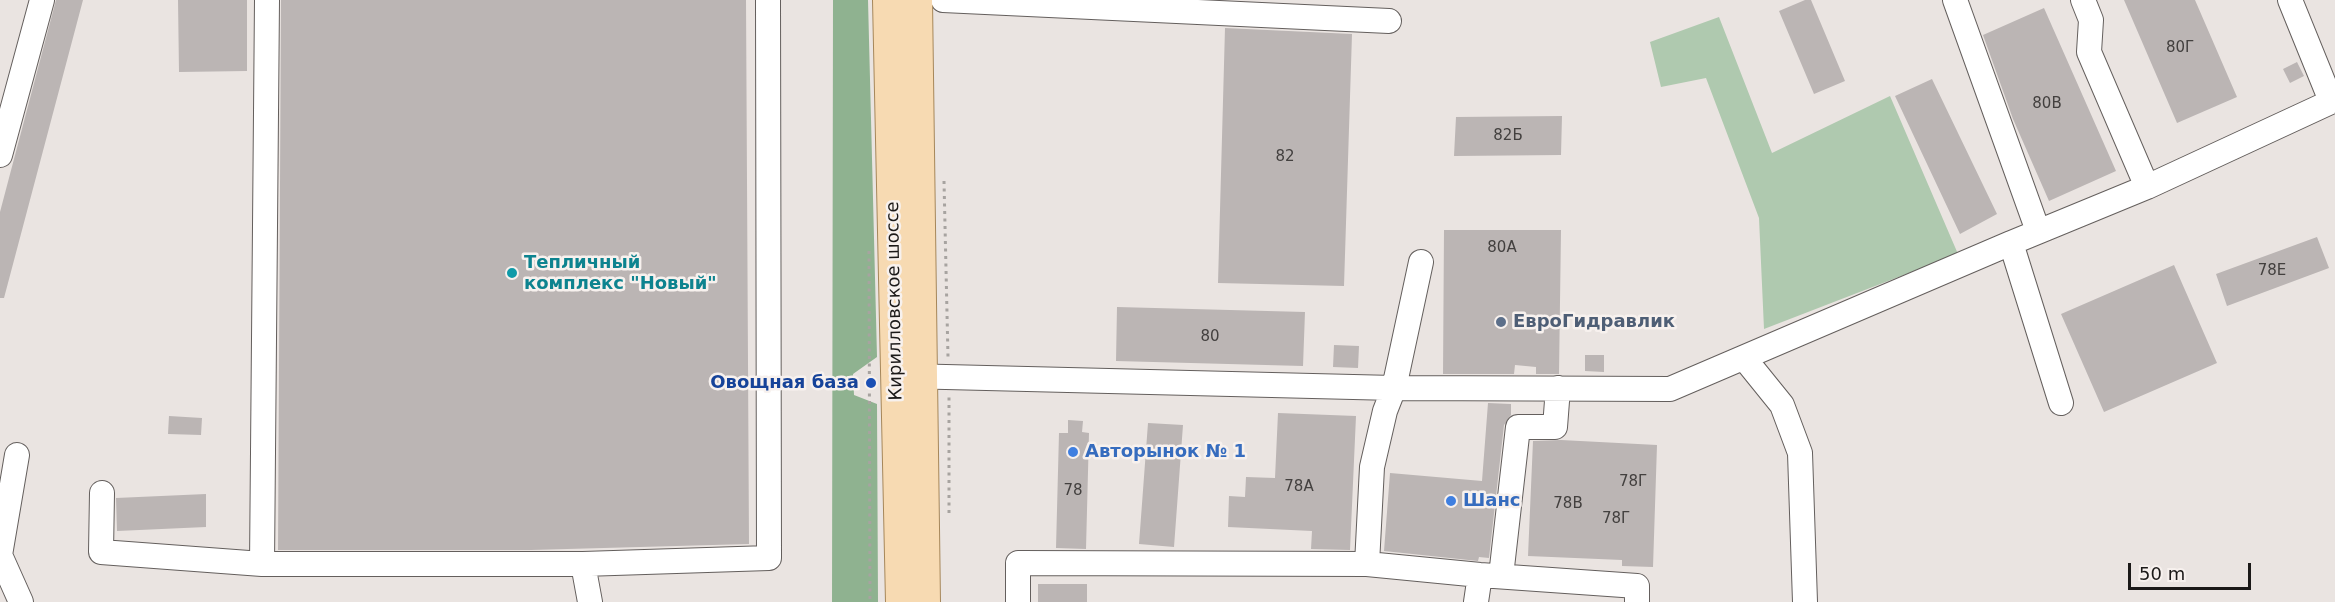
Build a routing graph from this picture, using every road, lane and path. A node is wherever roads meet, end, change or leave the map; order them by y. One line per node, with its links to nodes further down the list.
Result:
1 (42, 0): 12 (street)
2 (267, 0): 27 (street)
3 (768, 0): 28 (street)
4 (888, 0): 20 (main road, Кирилловское шоссе)
5 (917, 0): 20 (main road, Кирилловское шоссе)
6 (943, 0): 10 (street)
7 (1955, 0): 15 (street)
8 (2083, 0): 14 (street)
9 (2290, 0): 11 (street)
10 (1389, 21)
11 (2333, 100): 14 (street)
12 (0, 155)
13 (944, 178): 20 (path)
14 (2148, 187): 15 (street)
15 (2038, 231): 16 (street)
16 (2011, 243): 19 (street); 23 (street)
17 (868, 244): 33 (path)
18 (1420, 262): 21 (street)
19 (1744, 358): 22 (street); 39 (street)
20 (923, 376): 21 (street); 26 (path); 34 (main road, Кирилловское шоссе); 35 (main road, Кирилловское шоссе)
21 (1394, 388): 22 (street); 29 (street)
22 (1558, 388): 30 (street)
23 (2061, 403)
24 (17, 455): 31 (street)
25 (102, 493): 27 (street)
26 (949, 519)
27 (262, 564): 28 (street)
28 (583, 564): 32 (street)
29 (1367, 564): 30 (street); 36 (street)
30 (1491, 576): 37 (street); 38 (street)
31 (21, 602)
32 (590, 602)
33 (870, 602)
34 (901, 602)
35 (925, 602)
36 (1018, 602)
37 (1476, 602)
38 (1637, 602)
39 (1805, 602)

